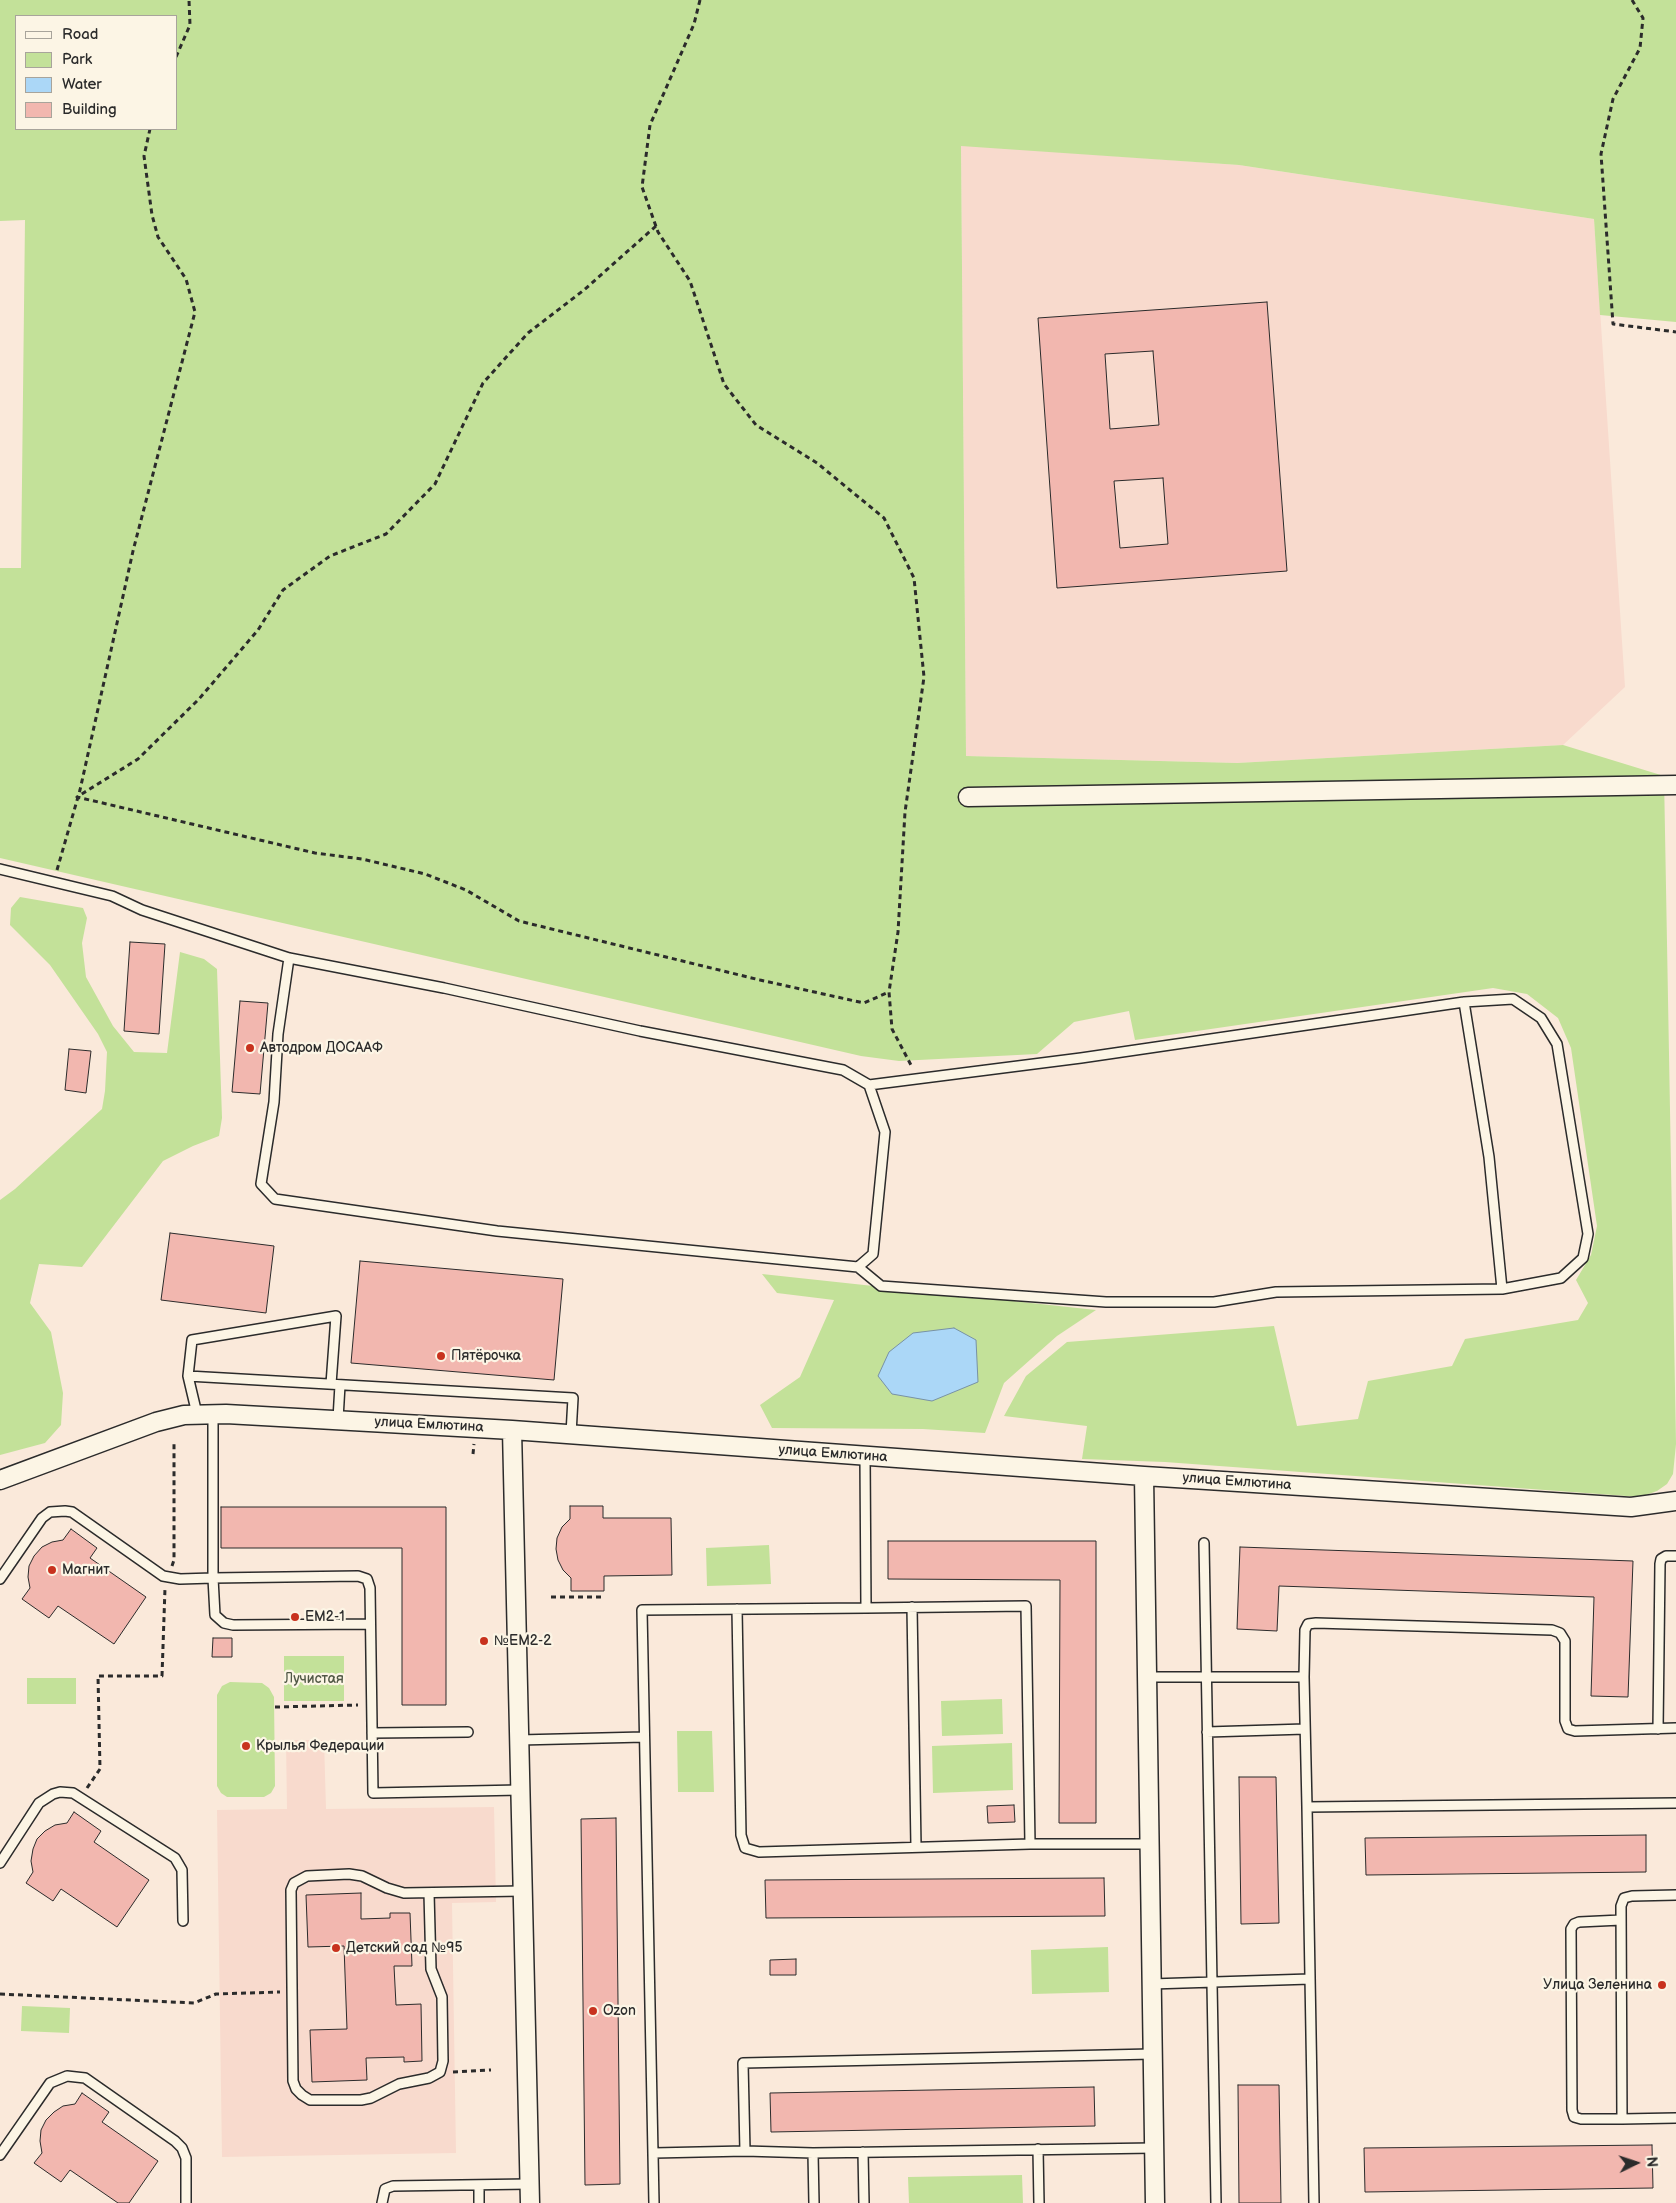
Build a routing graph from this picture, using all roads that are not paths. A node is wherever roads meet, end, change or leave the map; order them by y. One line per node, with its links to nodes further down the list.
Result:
1 (1676, 785): 2 (street)
2 (968, 797)
3 (0, 869): 4 (lane)
4 (289, 958): 6 (lane); 7 (lane)
5 (1464, 1002): 6 (lane); 8 (lane); 8 (lane)
6 (869, 1085): 7 (lane)
7 (858, 1267): 8 (lane)
8 (1502, 1289)
9 (188, 1376): 10 (lane); 10 (lane); 11 (lane)
10 (336, 1385): 12 (lane); 14 (lane)
11 (205, 1414): 12 (street, улица Емлютина); 17 (street, улица Емлютина); 21 (lane)
12 (338, 1419): 13 (street, улица Емлютина)
13 (512, 1430): 14 (street, улица Емлютина); 37 (street)
14 (571, 1434): 15 (street, улица Емлютина)
15 (865, 1456): 16 (street, улица Емлютина); 24 (lane)
16 (1144, 1476): 18 (street, улица Емлютина); 27 (street)
17 (0, 1480)
18 (1676, 1501)
19 (1204, 1543): 28 (lane)
20 (1676, 1556): 32 (lane)
21 (213, 1578): 22 (lane); 26 (lane); 26 (lane)
22 (0, 1579)
23 (912, 1607): 24 (lane); 41 (lane); 43 (lane)
24 (866, 1608): 25 (lane)
25 (737, 1609): 36 (lane); 43 (lane)
26 (369, 1624): 35 (lane)
27 (1146, 1677): 28 (lane); 42 (street)
28 (1206, 1677): 29 (lane); 34 (lane)
29 (1304, 1677): 31 (lane); 32 (lane)
30 (1676, 1728): 32 (lane)
31 (1305, 1729): 34 (lane); 40 (lane)
32 (1658, 1729)
33 (468, 1732): 35 (lane)
34 (1207, 1732): 51 (lane)
35 (372, 1733): 38 (lane)
36 (644, 1737): 37 (lane); 60 (lane)
37 (519, 1740): 38 (street)
38 (520, 1790): 45 (street)
39 (1676, 1803): 40 (lane)
40 (1306, 1807): 50 (lane)
41 (1030, 1844): 42 (lane); 43 (lane)
42 (1149, 1844): 52 (street)
43 (916, 1847)
44 (0, 1863): 49 (lane)
45 (522, 1891): 46 (lane); 63 (street)
46 (429, 1893): 46 (lane)
47 (1676, 1895): 48 (lane)
48 (1621, 1920): 55 (lane); 55 (lane)
49 (183, 1921)
50 (1310, 1979): 51 (lane); 75 (lane)
51 (1212, 1982): 52 (lane); 74 (lane)
52 (1151, 1984): 53 (street)
53 (1152, 2054): 56 (street); 58 (lane)
54 (1676, 2118): 55 (lane)
55 (1622, 2119)
56 (1154, 2148): 57 (lane); 73 (street)
57 (1038, 2149): 59 (lane); 72 (lane)
58 (745, 2151): 60 (lane); 61 (lane)
59 (863, 2152): 61 (lane); 71 (lane)
60 (654, 2153): 69 (lane)
61 (813, 2153): 70 (lane)
62 (0, 2155): 65 (lane)
63 (529, 2184): 64 (lane); 68 (street)
64 (479, 2185): 66 (lane); 67 (lane)
65 (186, 2203)
66 (382, 2203)
67 (479, 2203)
68 (530, 2203)
69 (654, 2203)
70 (814, 2203)
71 (864, 2203)
72 (1039, 2203)
73 (1155, 2203)
74 (1216, 2203)
75 (1314, 2203)

